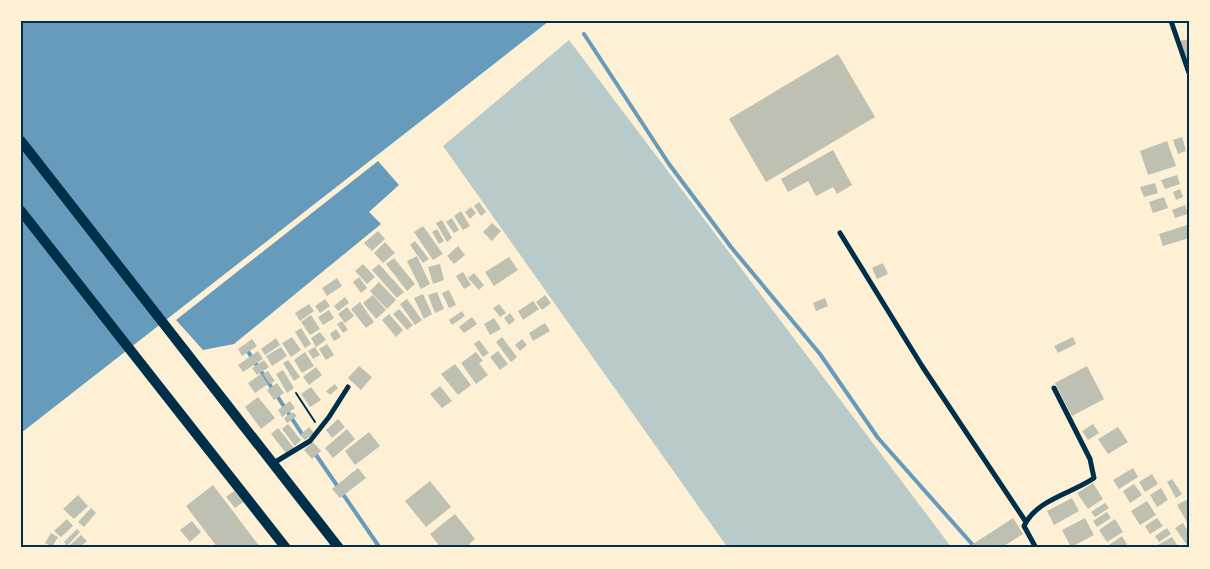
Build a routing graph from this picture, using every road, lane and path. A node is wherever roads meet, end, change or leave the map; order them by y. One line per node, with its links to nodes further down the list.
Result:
1 (1171, 21): 2 (street)
2 (1189, 73)
3 (21, 141): 10 (highway)
4 (21, 211): 12 (highway)
5 (840, 233): 11 (street)
6 (348, 387): 9 (street)
7 (1054, 388): 11 (street)
8 (296, 392): 9 (path)
9 (320, 428): 10 (street)
10 (272, 464): 13 (highway)
11 (1026, 522): 14 (street)
12 (286, 548)
13 (339, 548)
14 (1036, 548)

